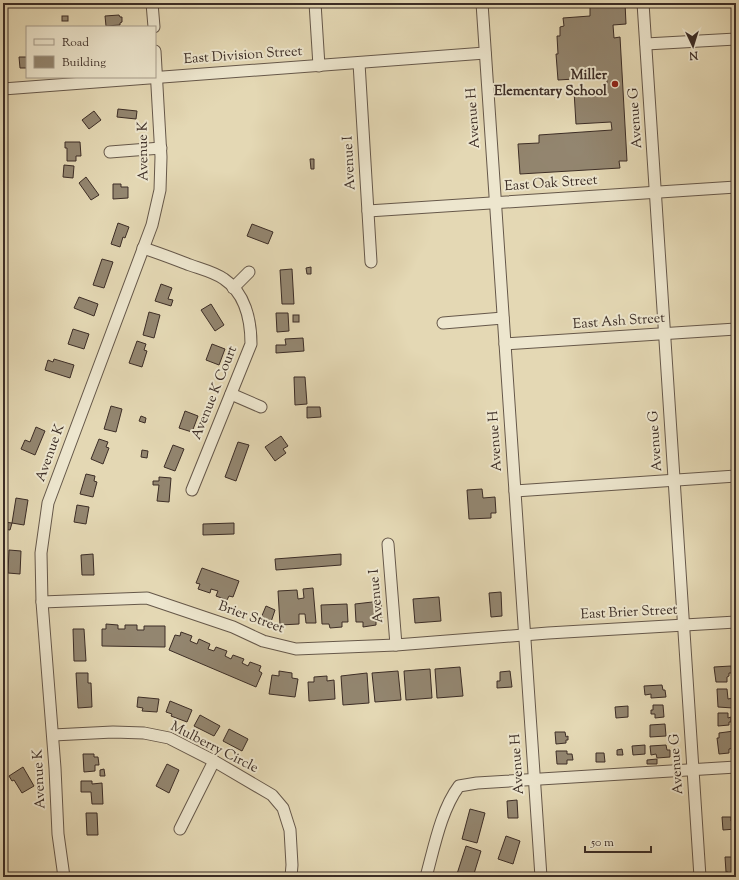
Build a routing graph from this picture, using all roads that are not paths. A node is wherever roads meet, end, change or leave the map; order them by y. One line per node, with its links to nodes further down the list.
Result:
1 (152, 3): 5 (street)
2 (315, 3): 11 (street)
3 (482, 3): 8 (street, Avenue H)
4 (643, 3): 7 (street, Avenue G)
5 (154, 26)
6 (736, 39): 7 (street)
7 (646, 44): 17 (street, Avenue G)
8 (485, 53): 9 (street, East Division Street); 18 (street, Avenue H)
9 (359, 63): 11 (street, East Division Street); 19 (street, Avenue I)
10 (156, 64): 12 (street, Avenue K)
11 (319, 66): 12 (street, East Division Street)
12 (157, 78): 13 (street, East Division Street); 14 (street, Avenue K)
13 (3, 89)
14 (161, 148): 15 (street); 20 (street, Avenue K)
15 (110, 152)
16 (736, 186): 17 (street, East Oak Street)
17 (655, 192): 18 (street, East Oak Street); 27 (street, Avenue G)
18 (495, 203): 19 (street, East Oak Street); 24 (street, Avenue H)
19 (368, 211): 21 (street, Avenue I)
20 (143, 248): 23 (street, Avenue K Court); 36 (street, Avenue K)
21 (371, 262)
22 (249, 272): 23 (street)
23 (233, 288): 29 (street, Avenue K Court)
24 (503, 318): 25 (street); 28 (street, Avenue H)
25 (442, 323)
26 (736, 329): 27 (street, East Ash Street)
27 (664, 334): 28 (street, East Ash Street); 32 (street, Avenue G)
28 (505, 344): 34 (street, Avenue H)
29 (231, 394): 30 (street); 33 (street, Avenue K Court)
30 (261, 407)
31 (736, 476): 32 (street)
32 (674, 480): 34 (street); 38 (street, Avenue G)
33 (192, 490)
34 (515, 491): 39 (street, Avenue H)
35 (388, 544): 40 (street, Avenue I)
36 (42, 602): 40 (street, Brier Street); 41 (street, Avenue K)
37 (736, 622): 38 (street, East Brier Street)
38 (683, 625): 39 (street, East Brier Street); 44 (street, Avenue G)
39 (524, 636): 40 (street, Brier Street); 45 (street, Avenue H)
40 (396, 645)
41 (52, 735): 42 (street, Mulberry Circle); 47 (street, Avenue K)
42 (214, 761): 46 (street); 48 (street, Mulberry Circle)
43 (736, 767): 44 (street)
44 (693, 770): 45 (street); 51 (street, Avenue G)
45 (534, 780): 49 (street); 50 (street, Avenue H)
46 (180, 829)
47 (64, 877)
48 (291, 877)
49 (426, 877)
50 (541, 877)
51 (700, 877)

